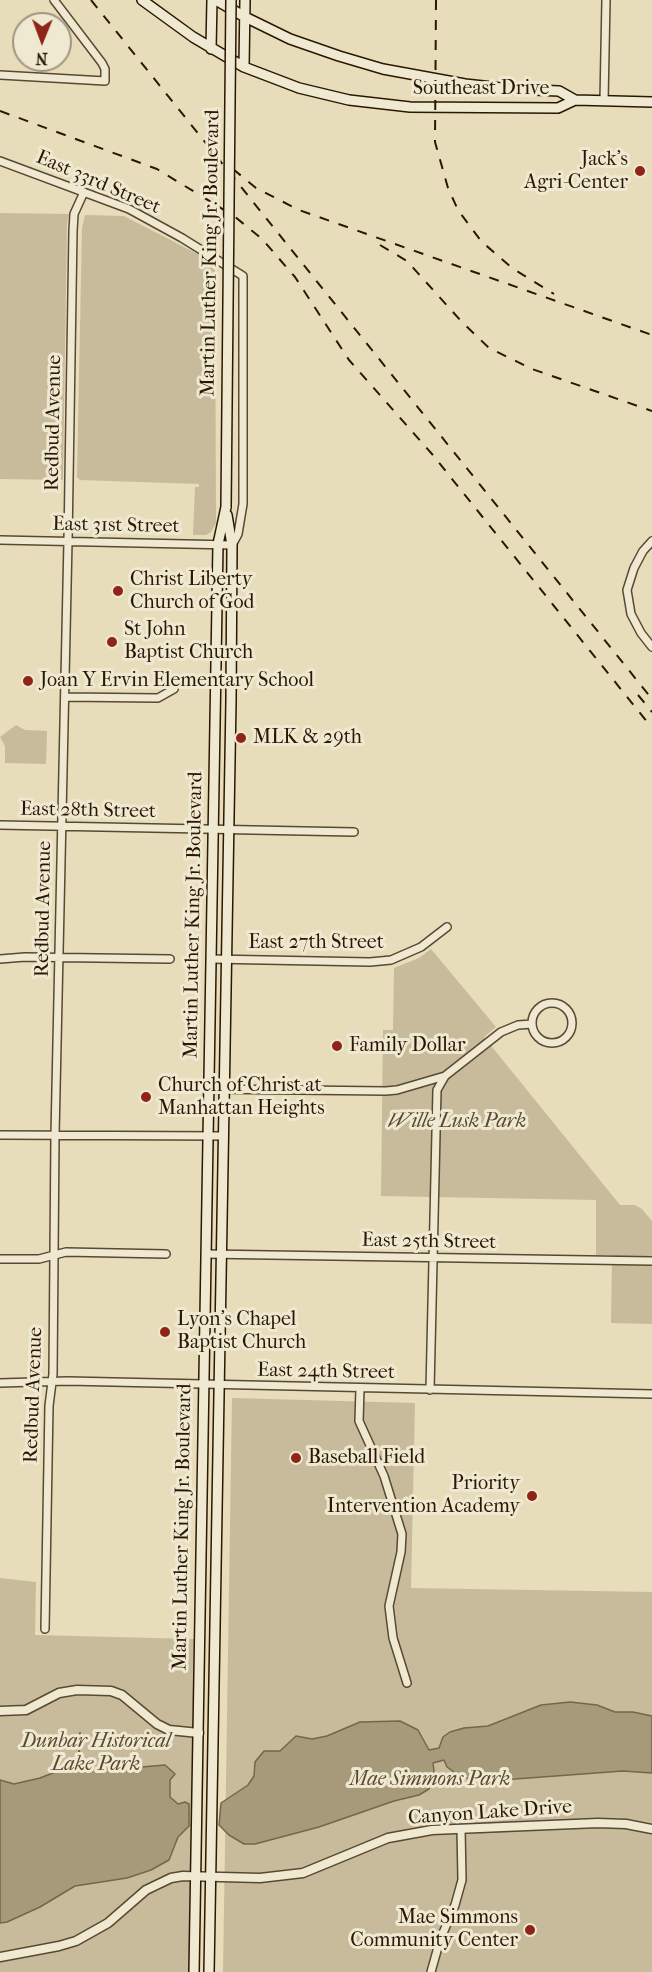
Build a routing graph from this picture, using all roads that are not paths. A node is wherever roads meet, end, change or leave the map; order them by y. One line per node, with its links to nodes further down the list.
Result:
1 (54, 0): 10 (street)
2 (142, 0): 8 (main road, Southeast Drive)
3 (214, 0): 7 (main road, Southeast Drive); 8 (main road)
4 (231, 0): 16 (main road, Martin Luther King Jr. Boulevard, bridge)
5 (245, 0): 7 (main road)
6 (606, 0): 12 (street)
7 (244, 17): 9 (main road); 11 (main road, Southeast Drive)
8 (211, 49): 9 (main road, Southeast Drive)
9 (244, 67): 11 (main road, Southeast Drive)
10 (0, 75)
11 (575, 100): 12 (main road)
12 (604, 101): 13 (main road)
13 (652, 102)
14 (0, 161): 15 (street, East 33rd Street)
15 (84, 192): 18 (street, Redbud Avenue); 21 (street, East 33rd Street)
16 (226, 507): 20 (main road, Martin Luther King Jr. Boulevard); 21 (main road, Martin Luther King Jr. Boulevard)
17 (0, 540): 18 (street, East 31st Street)
18 (68, 541): 20 (street, East 31st Street); 24 (street, Redbud Avenue)
19 (652, 542): 22 (street)
20 (218, 544): 21 (street, East 31st Street); 27 (main road, Martin Luther King Jr. Boulevard)
21 (232, 545): 28 (main road, Martin Luther King Jr. Boulevard)
22 (652, 647)
23 (174, 689): 24 (street)
24 (65, 697): 26 (street, Redbud Avenue)
25 (0, 825): 26 (street, East 28th Street)
26 (62, 827): 27 (street, East 28th Street); 31 (street, Redbud Avenue)
27 (212, 830): 28 (street, East 28th Street); 34 (main road, Martin Luther King Jr. Boulevard)
28 (228, 831): 29 (street, East 28th Street); 35 (main road, Martin Luther King Jr. Boulevard)
29 (354, 832)
30 (447, 927): 35 (street, East 27th Street)
31 (59, 957): 32 (street); 33 (street); 41 (street, Redbud Avenue)
32 (0, 959)
33 (170, 959)
34 (211, 959): 35 (street, East 27th Street); 38 (main road, Martin Luther King Jr. Boulevard)
35 (226, 960): 39 (main road, Martin Luther King Jr. Boulevard)
36 (532, 1024): 36 (street); 37 (street)
37 (446, 1076): 39 (street); 48 (street)
38 (209, 1089): 39 (street); 42 (main road, Martin Luther King Jr. Boulevard)
39 (224, 1089): 43 (main road, Martin Luther King Jr. Boulevard)
40 (0, 1135): 41 (street)
41 (55, 1135): 42 (street); 47 (street, Redbud Avenue)
42 (207, 1136): 43 (street); 45 (main road, Martin Luther King Jr. Boulevard)
43 (224, 1136): 46 (main road, Martin Luther King Jr. Boulevard)
44 (166, 1254): 47 (street)
45 (206, 1254): 46 (street, East 25th Street); 53 (main road, Martin Luther King Jr. Boulevard)
46 (221, 1254): 48 (street, East 25th Street); 54 (main road, Martin Luther King Jr. Boulevard)
47 (55, 1255): 49 (street); 51 (street, Redbud Avenue)
48 (433, 1258): 50 (street, East 25th Street); 56 (street)
49 (0, 1259)
50 (652, 1261)
51 (51, 1382): 52 (street, East 24th Street); 53 (street, East 24th Street); 58 (street, Redbud Avenue)
52 (0, 1383)
53 (202, 1385): 54 (street, East 24th Street); 61 (main road, Martin Luther King Jr. Boulevard)
54 (218, 1386): 55 (street, East 24th Street); 65 (main road, Martin Luther King Jr. Boulevard)
55 (360, 1389): 56 (street, East 24th Street); 59 (street)
56 (430, 1390): 57 (street, East 24th Street)
57 (652, 1394)
58 (45, 1629)
59 (407, 1683)
60 (0, 1711): 61 (street)
61 (199, 1733): 64 (main road, Martin Luther King Jr. Boulevard)
62 (652, 1828): 63 (street, Canyon Lake Drive)
63 (461, 1829): 65 (street, Canyon Lake Drive); 69 (street)
64 (195, 1876): 65 (street, Canyon Lake Drive); 66 (street, Canyon Lake Drive); 67 (main road, Martin Luther King Jr. Boulevard)
65 (211, 1877): 68 (main road, Martin Luther King Jr. Boulevard)
66 (0, 1957)
67 (194, 1972)
68 (209, 1972)
69 (431, 1972)

